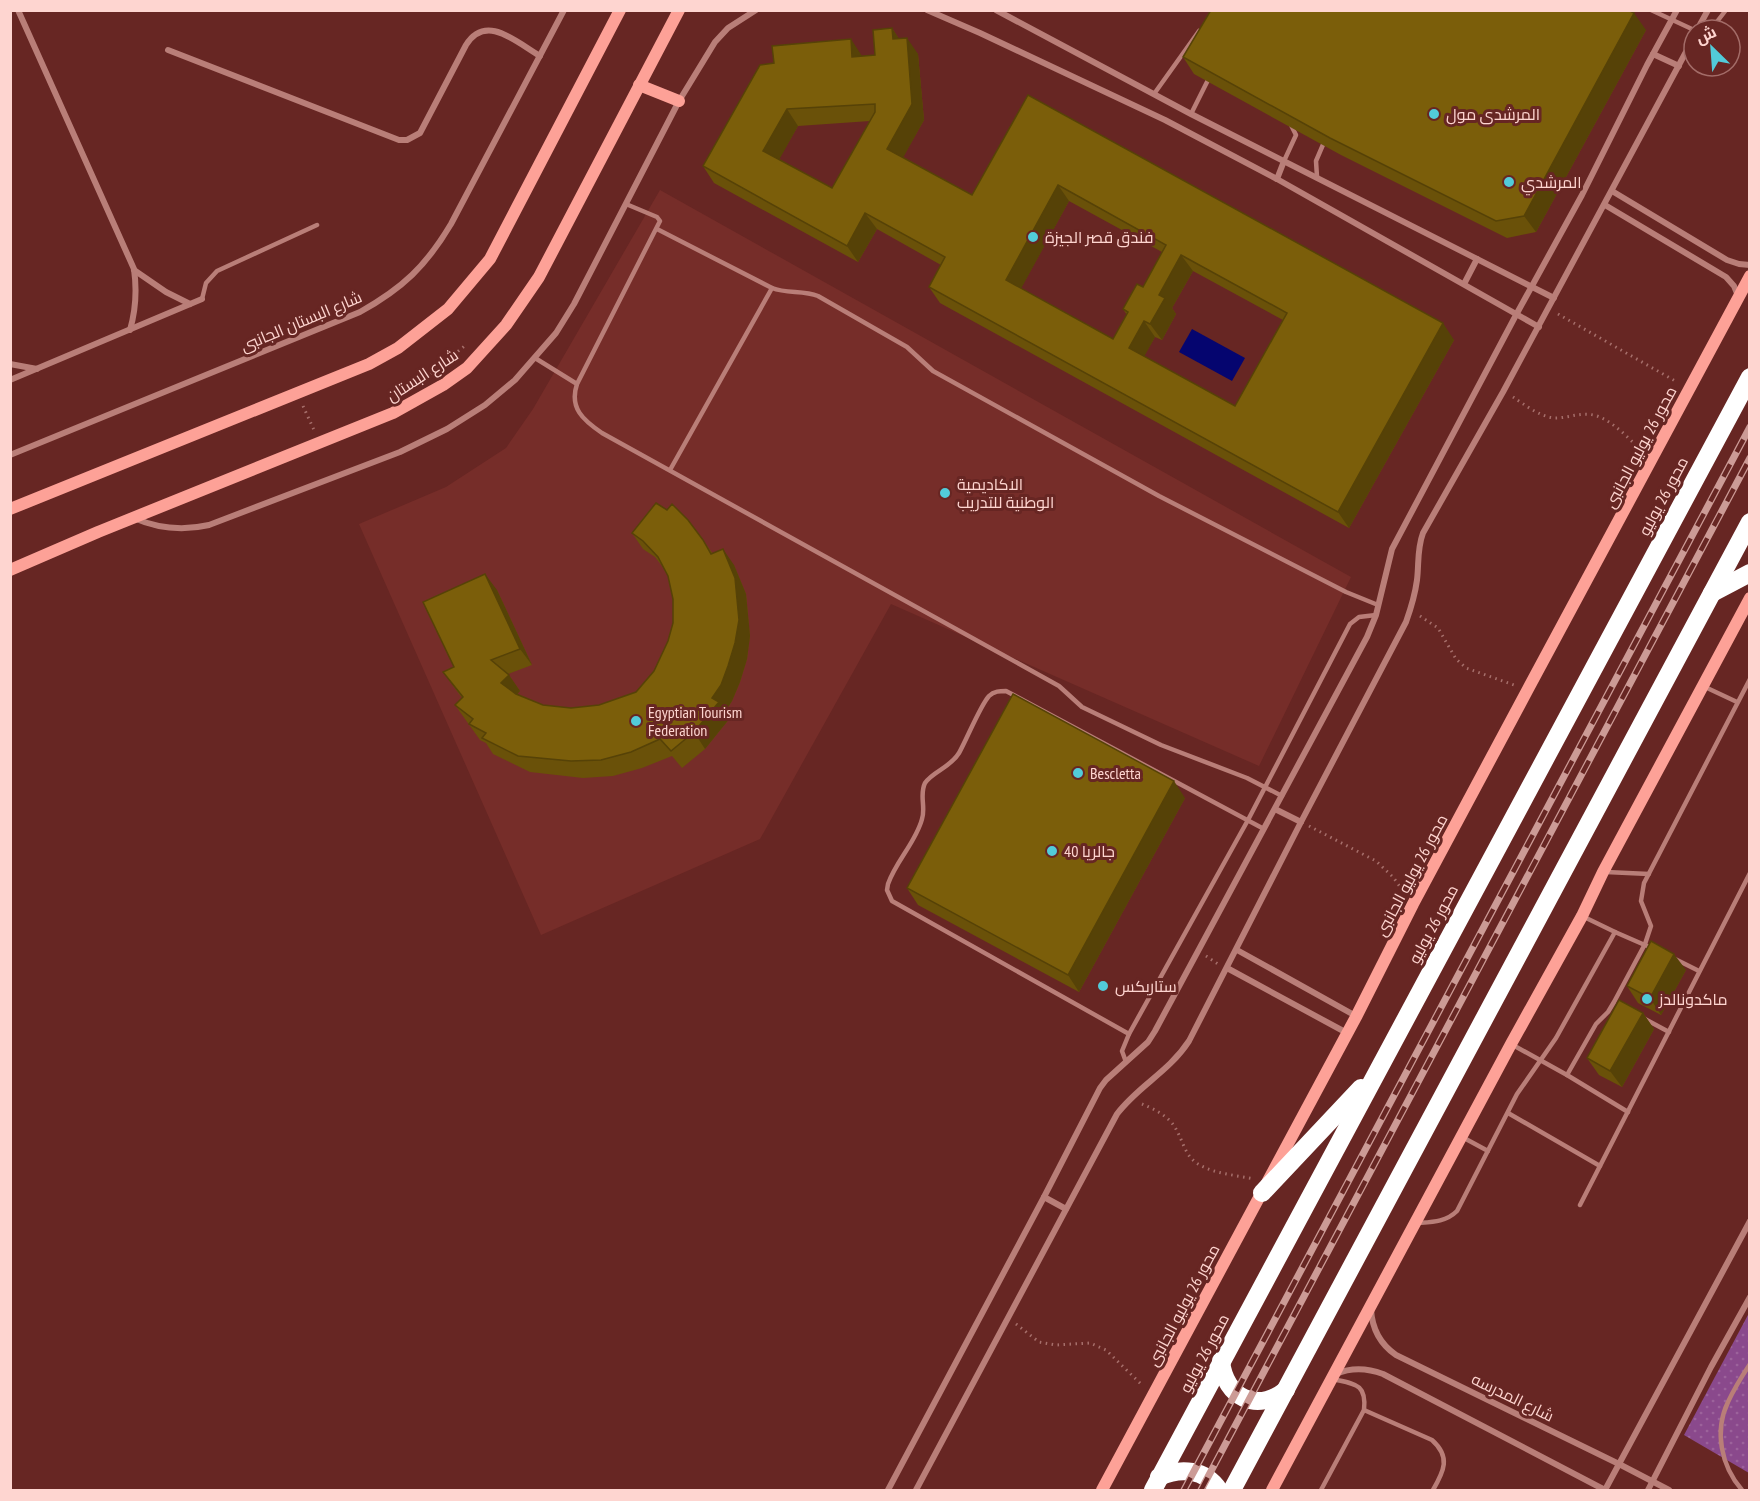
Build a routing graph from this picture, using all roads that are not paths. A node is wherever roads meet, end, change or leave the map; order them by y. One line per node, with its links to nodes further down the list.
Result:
1 (18, 10): 35 (street)
2 (564, 10): 15 (street, شارع البستان الجانبى)
3 (620, 10): 55 (main road)
4 (679, 10): 19 (main road, شارع البستان)
5 (756, 10): 21 (street)
6 (927, 10): 27 (street)
7 (996, 10): 20 (street)
8 (1651, 10): 10 (lane)
9 (1677, 10): 10 (street)
10 (1672, 20): 11 (lane); 14 (street)
11 (1682, 24)
12 (1201, 28): 20 (lane)
13 (168, 50): 15 (street)
14 (1653, 54): 17 (street); 38 (street)
15 (540, 56): 53 (street, شارع البستان الجانبى)
16 (1682, 60): 17 (street)
17 (1679, 66): 28 (street)
18 (1212, 71): 22 (lane)
19 (639, 85): 21 (main road); 56 (main road, شارع البستان)
20 (1154, 94): 22 (street)
21 (679, 101): 29 (street)
22 (1191, 114): 25 (street)
23 (1288, 123): 25 (lane)
24 (1328, 133): 26 (lane)
25 (1284, 161): 26 (street); 27 (street)
26 (1317, 177): 33 (street)
27 (1277, 179): 37 (street)
28 (1612, 191): 30 (street); 34 (street)
29 (626, 204): 32 (lane); 47 (street)
30 (1605, 205): 40 (street); 41 (street)
31 (317, 225): 42 (lane)
32 (657, 229): 39 (lane); 52 (lane)
33 (1477, 259): 37 (street); 38 (street)
34 (1749, 265)
35 (134, 269): 43 (street); 46 (street)
36 (1749, 276): 40 (main road, محور 26 يوليو الجانبى)
37 (1464, 284): 44 (street)
38 (1532, 286): 41 (street); 44 (street)
39 (772, 288): 54 (lane); 62 (lane)
40 (1738, 297): 86 (main road, محور 26 يوليو الجانبى)
41 (1554, 298): 45 (street)
42 (201, 299): 43 (street)
43 (190, 304): 46 (street)
44 (1516, 315): 45 (street); 62 (street)
45 (1539, 327): 71 (street)
46 (130, 330): 49 (street)
47 (535, 358): 52 (lane); 56 (street)
48 (10, 364): 49 (street)
49 (38, 369): 51 (street)
50 (1749, 377): 94 (highway, محور 26 يوليو)
51 (10, 380)
52 (577, 384): 54 (lane)
53 (10, 455)
54 (670, 470): 67 (lane)
55 (10, 510)
56 (134, 518): 58 (main road, شارع البستان)
57 (1749, 522): 60 (highway)
58 (10, 570)
59 (1749, 573): 60 (highway)
60 (1712, 593): 112 (highway)
61 (1749, 598): 65 (main road)
62 (1378, 605): 63 (street)
63 (1376, 615): 67 (lane); 68 (street)
64 (1749, 679): 66 (lane)
65 (1703, 685): 66 (lane); 73 (main road)
66 (1737, 702): 75 (lane)
67 (1265, 787): 68 (lane); 70 (lane)
68 (1282, 796): 69 (street)
69 (1275, 809): 71 (street); 72 (street)
70 (1248, 820): 72 (lane); 89 (lane); 89 (lane)
71 (1301, 822): 79 (street)
72 (1264, 829): 93 (street)
73 (1603, 872): 75 (lane); 76 (main road)
74 (1749, 873): 83 (lane)
75 (1648, 874): 78 (lane)
76 (1582, 916): 77 (lane); 91 (main road)
77 (1615, 932): 78 (lane); 92 (lane)
78 (1645, 944): 80 (lane); 84 (lane)
79 (1237, 950): 82 (street); 86 (street)
80 (1663, 953)
81 (1672, 958): 83 (lane)
82 (1227, 968): 90 (street); 104 (street)
83 (1699, 971): 88 (lane)
84 (1614, 1002): 85 (lane); 95 (lane)
85 (1623, 1007)
86 (1356, 1017): 90 (main road, محور 26 يوليو الجانبى)
87 (1642, 1017): 88 (lane)
88 (1669, 1032): 96 (lane)
89 (1129, 1034): 93 (lane)
90 (1347, 1034): 101 (main road, محور 26 يوليو الجانبى)
91 (1511, 1044): 92 (lane); 98 (main road)
92 (1541, 1060): 95 (lane); 97 (lane)
93 (1126, 1063): 102 (street)
94 (1376, 1071): 101 (highway); 109 (highway, محور 26 يوليو)
95 (1567, 1075): 96 (lane)
96 (1628, 1112): 100 (lane)
97 (1508, 1113): 99 (lane); 100 (lane)
98 (1462, 1137): 99 (lane); 106 (main road)
99 (1488, 1150): 106 (lane)
100 (1600, 1166): 103 (lane)
101 (1264, 1187): 120 (main road, محور 26 يوليو الجانبى)
102 (1044, 1197): 104 (street); 118 (street)
103 (1580, 1204)
104 (1066, 1209): 119 (street)
105 (1749, 1221): 114 (street)
106 (1415, 1224): 108 (main road)
107 (1749, 1297): 115 (street)
108 (1371, 1306): 111 (main road); 114 (street, شارع المدرسه)
109 (1221, 1362): 112 (highway); 116 (highway, محور 26 يوليو)
110 (1749, 1364): 128 (lane)
111 (1333, 1377): 113 (lane); 117 (street); 123 (main road)
112 (1286, 1390): 122 (highway)
113 (1364, 1410): 124 (lane); 125 (lane)
114 (1619, 1464): 115 (street, شارع المدرسه); 117 (street)
115 (1653, 1482): 126 (street); 127 (street, شارع المدرسه)
116 (1156, 1484): 121 (highway)
117 (1605, 1490)
118 (888, 1491)
119 (916, 1491)
120 (1102, 1491)
121 (1219, 1491)
122 (1232, 1491)
123 (1272, 1491)
124 (1321, 1491)
125 (1433, 1491)
126 (1648, 1491)
127 (1669, 1491)
128 (1743, 1491)

